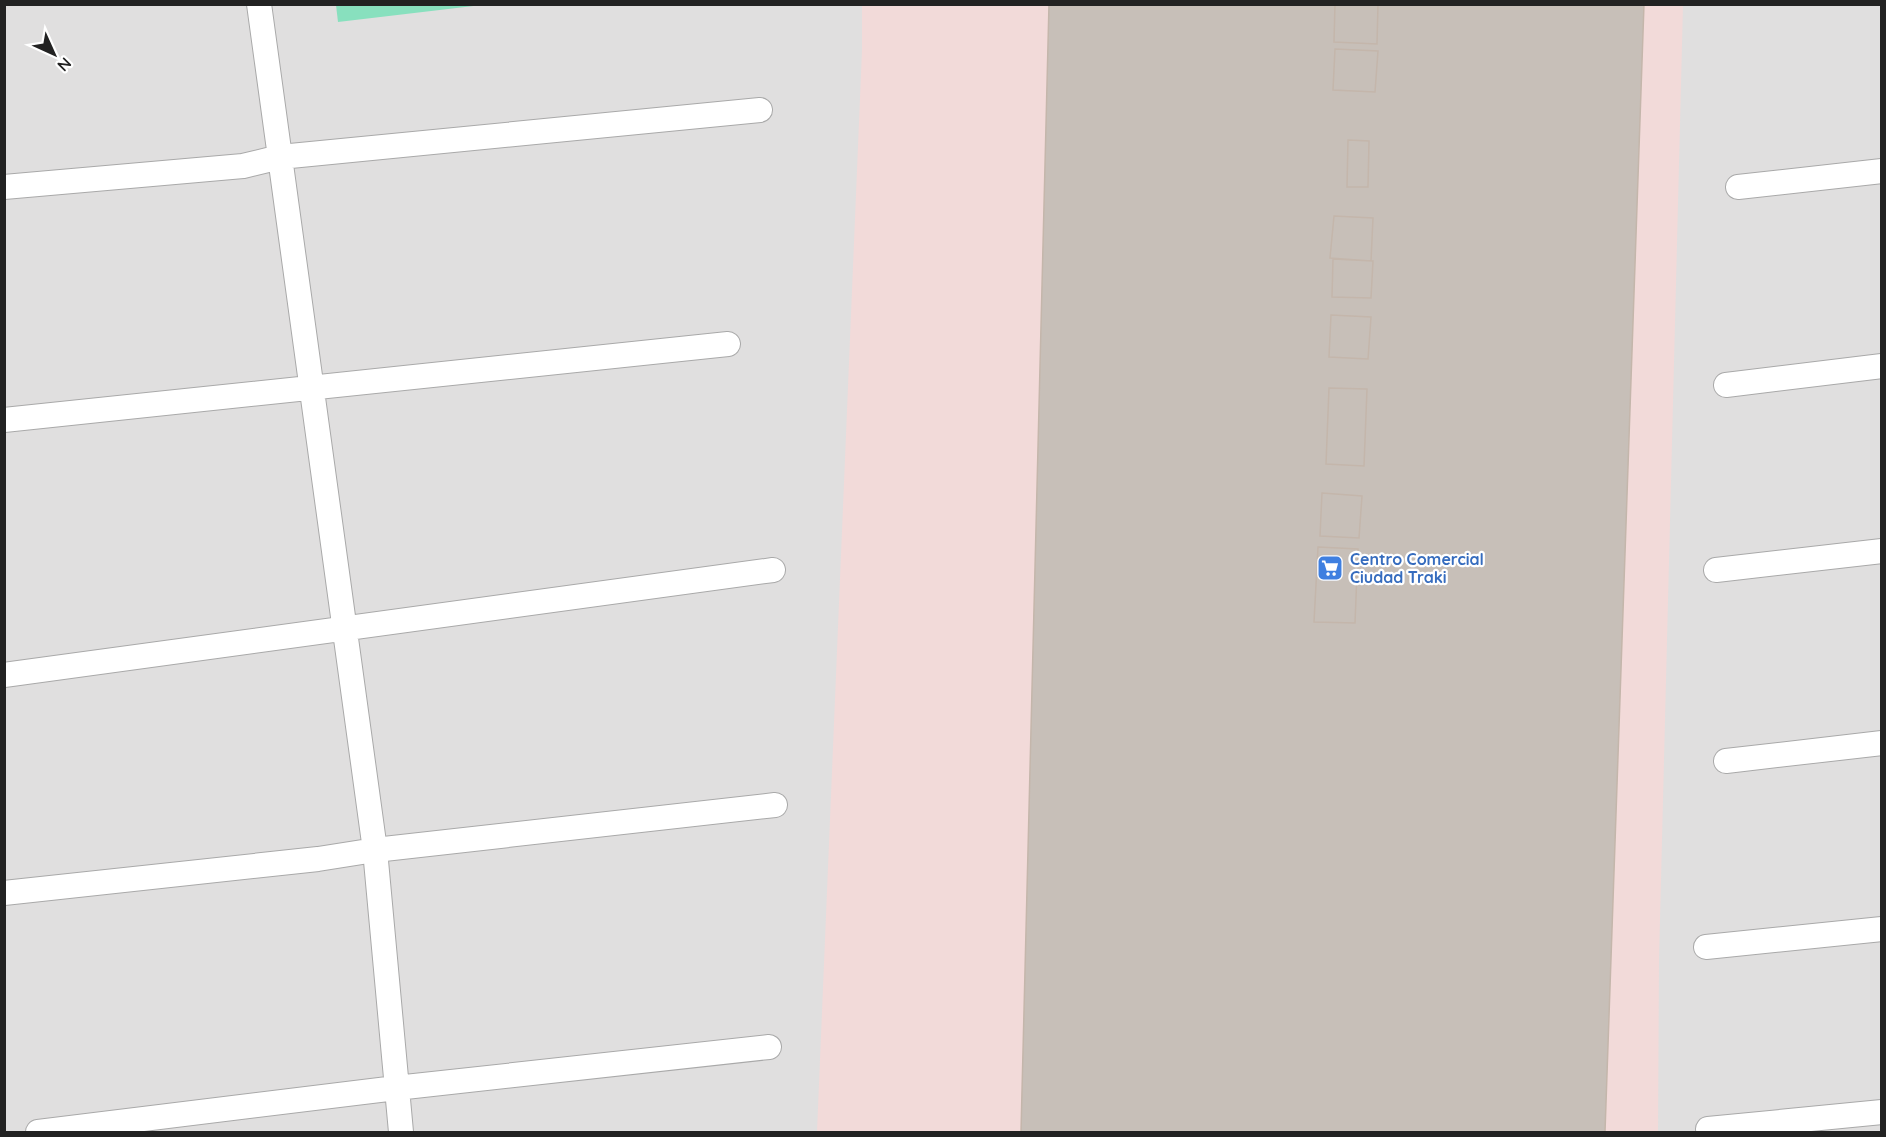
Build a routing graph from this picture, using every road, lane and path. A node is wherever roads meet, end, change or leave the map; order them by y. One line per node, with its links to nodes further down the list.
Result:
1 (259, 4): 3 (street)
2 (760, 110): 3 (street)
3 (280, 157): 5 (street); 10 (street)
4 (1881, 171): 6 (street)
5 (4, 187)
6 (1738, 187)
7 (728, 344): 10 (street)
8 (1881, 366): 9 (street)
9 (1726, 385)
10 (311, 388): 11 (street); 15 (street)
11 (4, 420)
12 (1881, 551): 14 (street)
13 (773, 570): 15 (street)
14 (1716, 570)
15 (344, 628): 16 (street); 20 (street)
16 (4, 675)
17 (1881, 743): 18 (street)
18 (1726, 761)
19 (775, 805): 20 (street)
20 (375, 850): 21 (street); 25 (street)
21 (4, 893)
22 (1881, 929): 23 (street)
23 (1706, 947)
24 (769, 1047): 25 (street)
25 (396, 1088): 28 (street); 29 (street)
26 (1881, 1112): 27 (street)
27 (1708, 1129)
28 (38, 1132)
29 (401, 1132)

